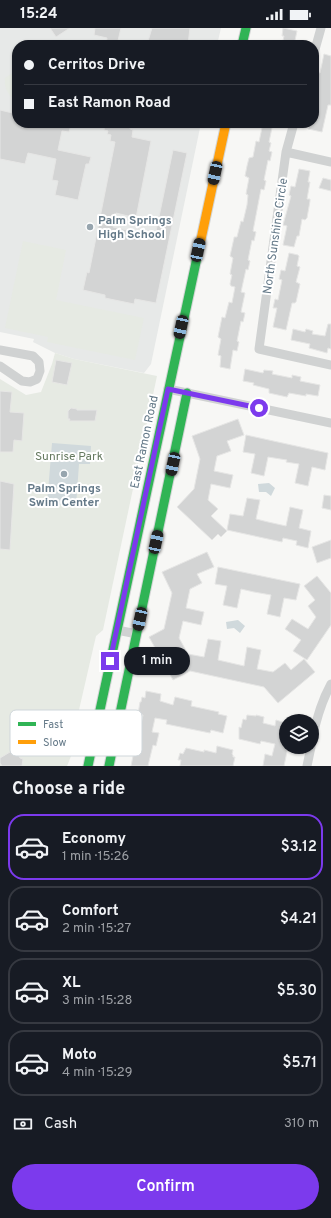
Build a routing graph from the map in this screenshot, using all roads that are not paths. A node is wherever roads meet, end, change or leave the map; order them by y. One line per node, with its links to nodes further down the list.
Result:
1 (246, 28): 3 (main road)
2 (321, 28): 4 (street)
3 (243, 40)
4 (318, 40)
5 (225, 128): 12 (main road, East Ramon Road)
6 (293, 128): 7 (street, North Sunshine Circle)
7 (286, 152): 8 (street); 10 (street, North Sunshine Circle)
8 (331, 162)
9 (0, 350): 11 (street)
10 (331, 365)
11 (0, 366)
12 (168, 389): 13 (street); 15 (main road, East Ramon Road)
13 (187, 393): 14 (street); 16 (main road)
14 (331, 422)
15 (117, 630): 16 (street); 18 (main road, East Ramon Road)
16 (137, 634): 19 (main road)
17 (331, 684): 20 (street)
18 (100, 710)
19 (121, 710)
20 (319, 714)
21 (310, 754): 26 (street)
22 (90, 756): 24 (main road, East Ramon Road)
23 (111, 756): 25 (main road)
24 (88, 766)
25 (109, 766)
26 (307, 766)

